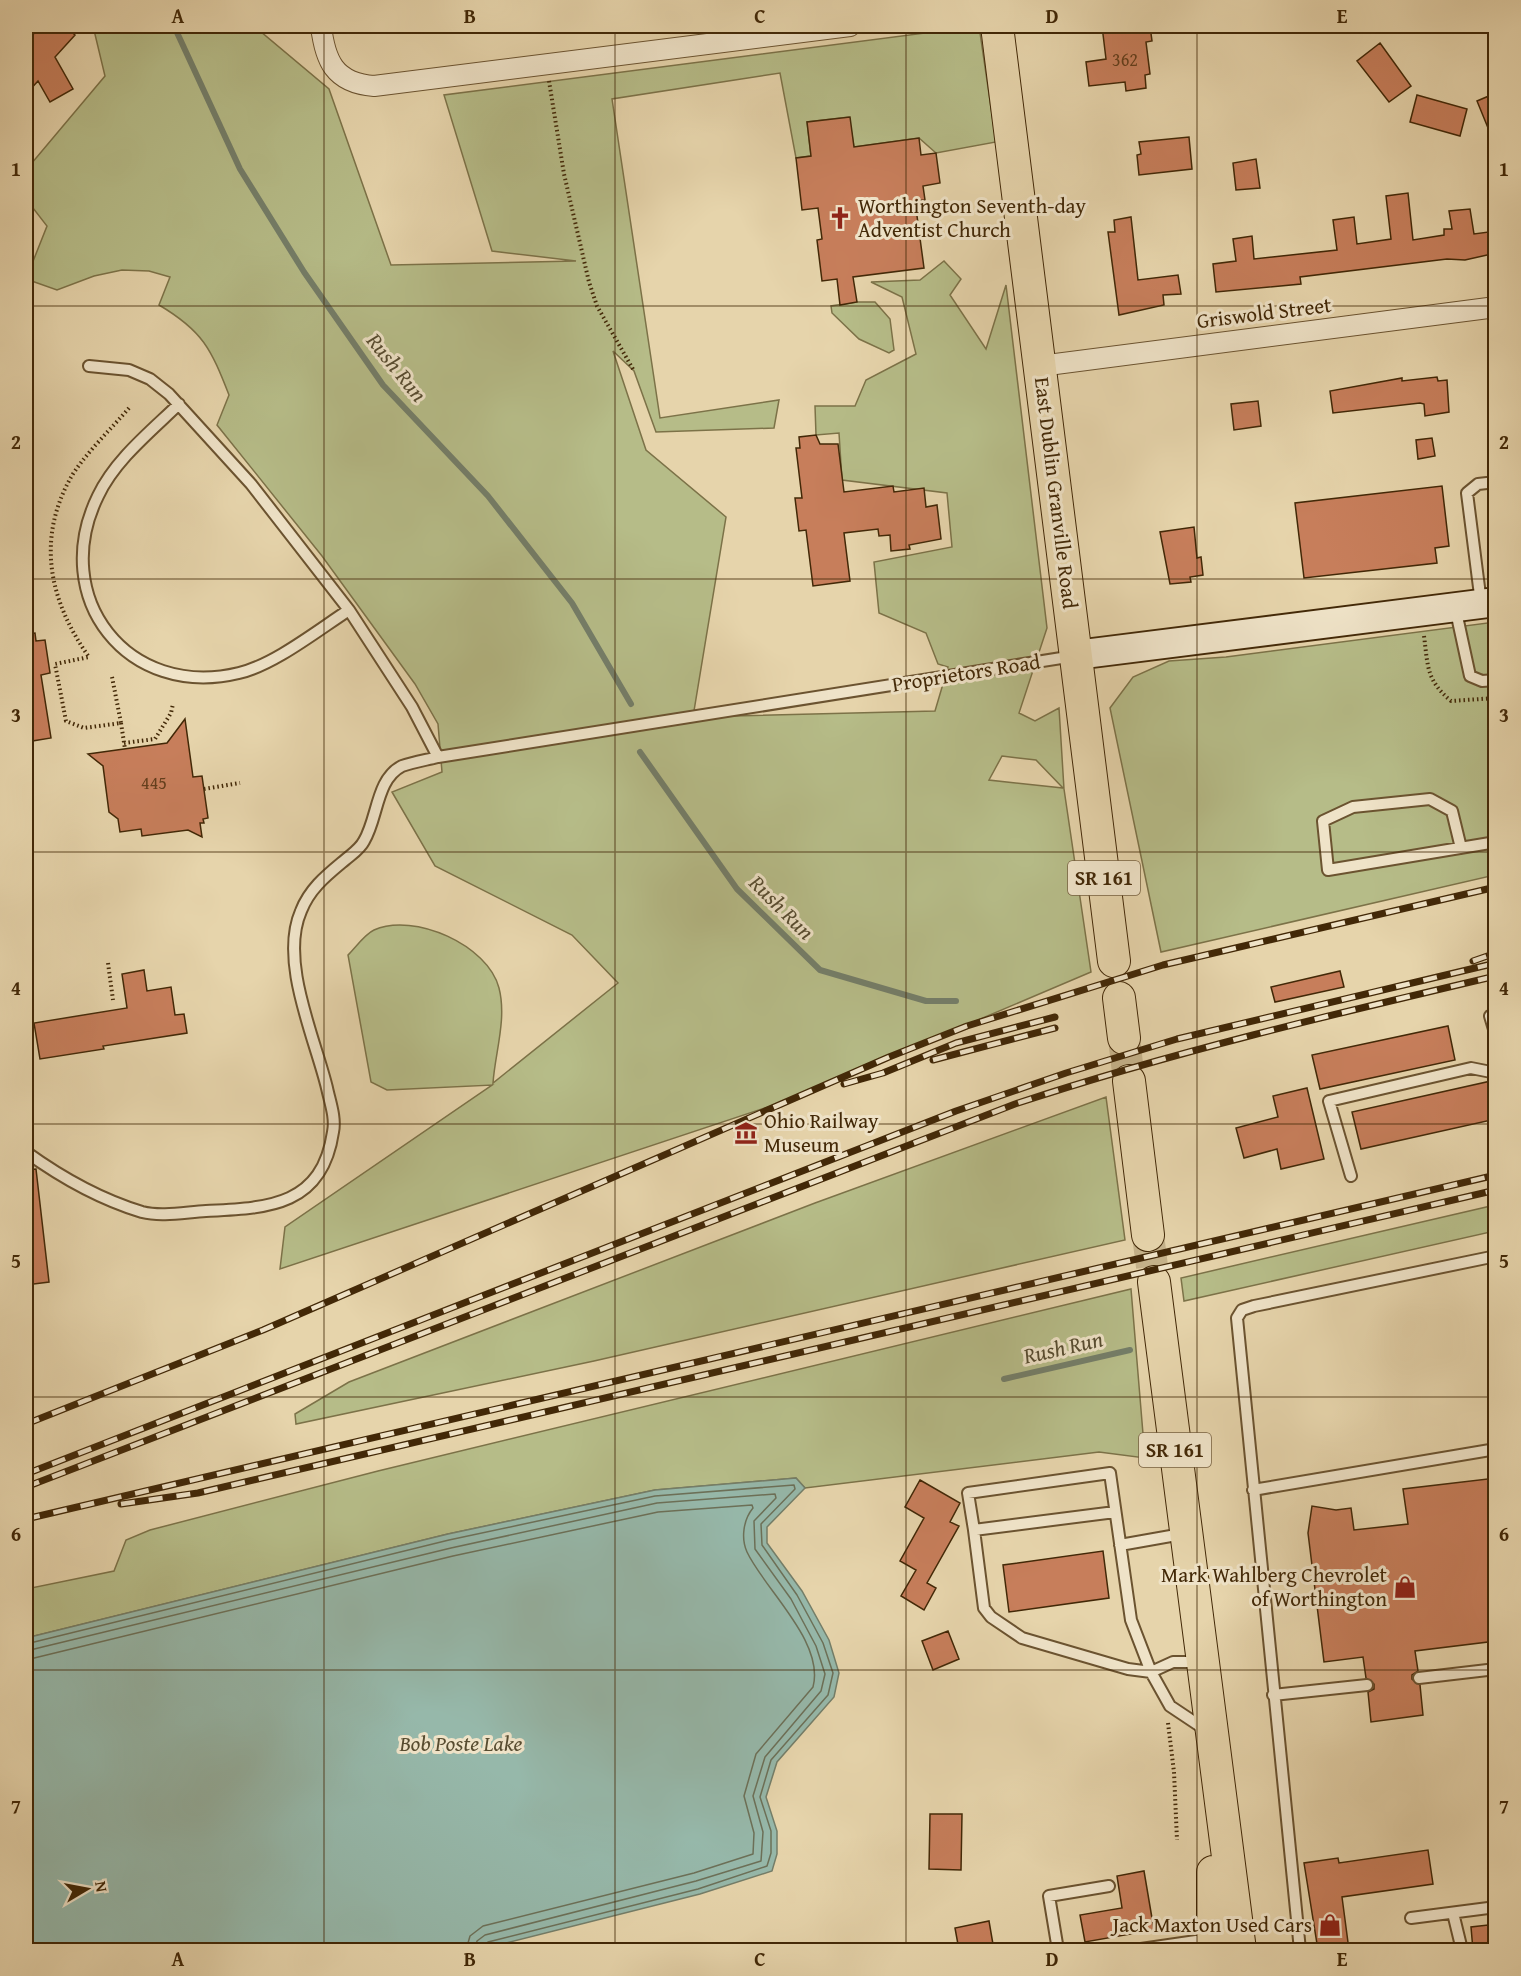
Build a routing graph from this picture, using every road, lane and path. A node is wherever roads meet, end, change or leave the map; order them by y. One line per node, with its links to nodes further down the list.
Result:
1 (321, 26): 4 (street)
2 (850, 26): 4 (street)
3 (998, 26): 7 (main road, East Dublin Granville Road / SR 161)
4 (546, 64): 8 (path)
5 (1496, 307): 7 (street, Griswold Street)
6 (89, 366): 9 (lane)
7 (1040, 366): 14 (main road, East Dublin Granville Road / SR 161)
8 (634, 371)
9 (178, 404): 12 (lane); 12 (lane)
10 (1496, 482): 11 (lane)
11 (1477, 604): 14 (street, Proprietors Road); 15 (lane)
12 (349, 610): 21 (lane)
13 (1424, 636): 16 (path)
14 (1076, 655): 21 (lane, Proprietors Road); 26 (main road, East Dublin Granville Road / SR 161)
15 (1496, 680)
16 (1496, 698)
17 (173, 704): 19 (path)
18 (121, 723): 19 (path)
19 (124, 743): 20 (path)
20 (125, 749)
21 (438, 757): 35 (lane, Proprietors Road)
22 (240, 783): 23 (path)
23 (204, 789)
24 (1496, 842): 25 (lane)
25 (1461, 848): 25 (lane)
26 (1114, 961)
27 (108, 963): 29 (path)
28 (1119, 998): 32 (main road)
29 (113, 1000)
30 (1496, 1014): 31 (lane)
31 (1496, 1036)
32 (1124, 1038)
33 (1496, 1073): 36 (lane)
34 (1129, 1081): 37 (main road)
35 (26, 1152)
36 (1351, 1176)
37 (1148, 1235)
38 (1496, 1256): 41 (lane)
39 (1154, 1282): 44 (main road, SR 161)
40 (1496, 1449): 41 (lane)
41 (1252, 1490): 51 (lane)
42 (1115, 1512): 43 (lane); 43 (lane); 45 (lane)
43 (974, 1530): 48 (lane)
44 (1186, 1533): 45 (lane); 46 (main road, SR 161)
45 (1120, 1545): 48 (lane)
46 (1202, 1662): 48 (lane); 53 (main road, SR 161)
47 (1496, 1670): 49 (lane)
48 (1151, 1672): 52 (lane)
49 (1419, 1678)
50 (1367, 1685): 51 (lane)
51 (1273, 1695): 62 (lane)
52 (1170, 1706): 53 (lane); 54 (path)
53 (1212, 1743): 59 (main road, SR 161)
54 (1177, 1839)
55 (1109, 1886): 60 (lane)
56 (1496, 1907): 57 (lane)
57 (1453, 1912): 58 (lane); 63 (lane)
58 (1411, 1918)
59 (1222, 1946): 61 (lane)
60 (1058, 1950)
61 (1134, 1950)
62 (1300, 1950)
63 (1462, 1950)

